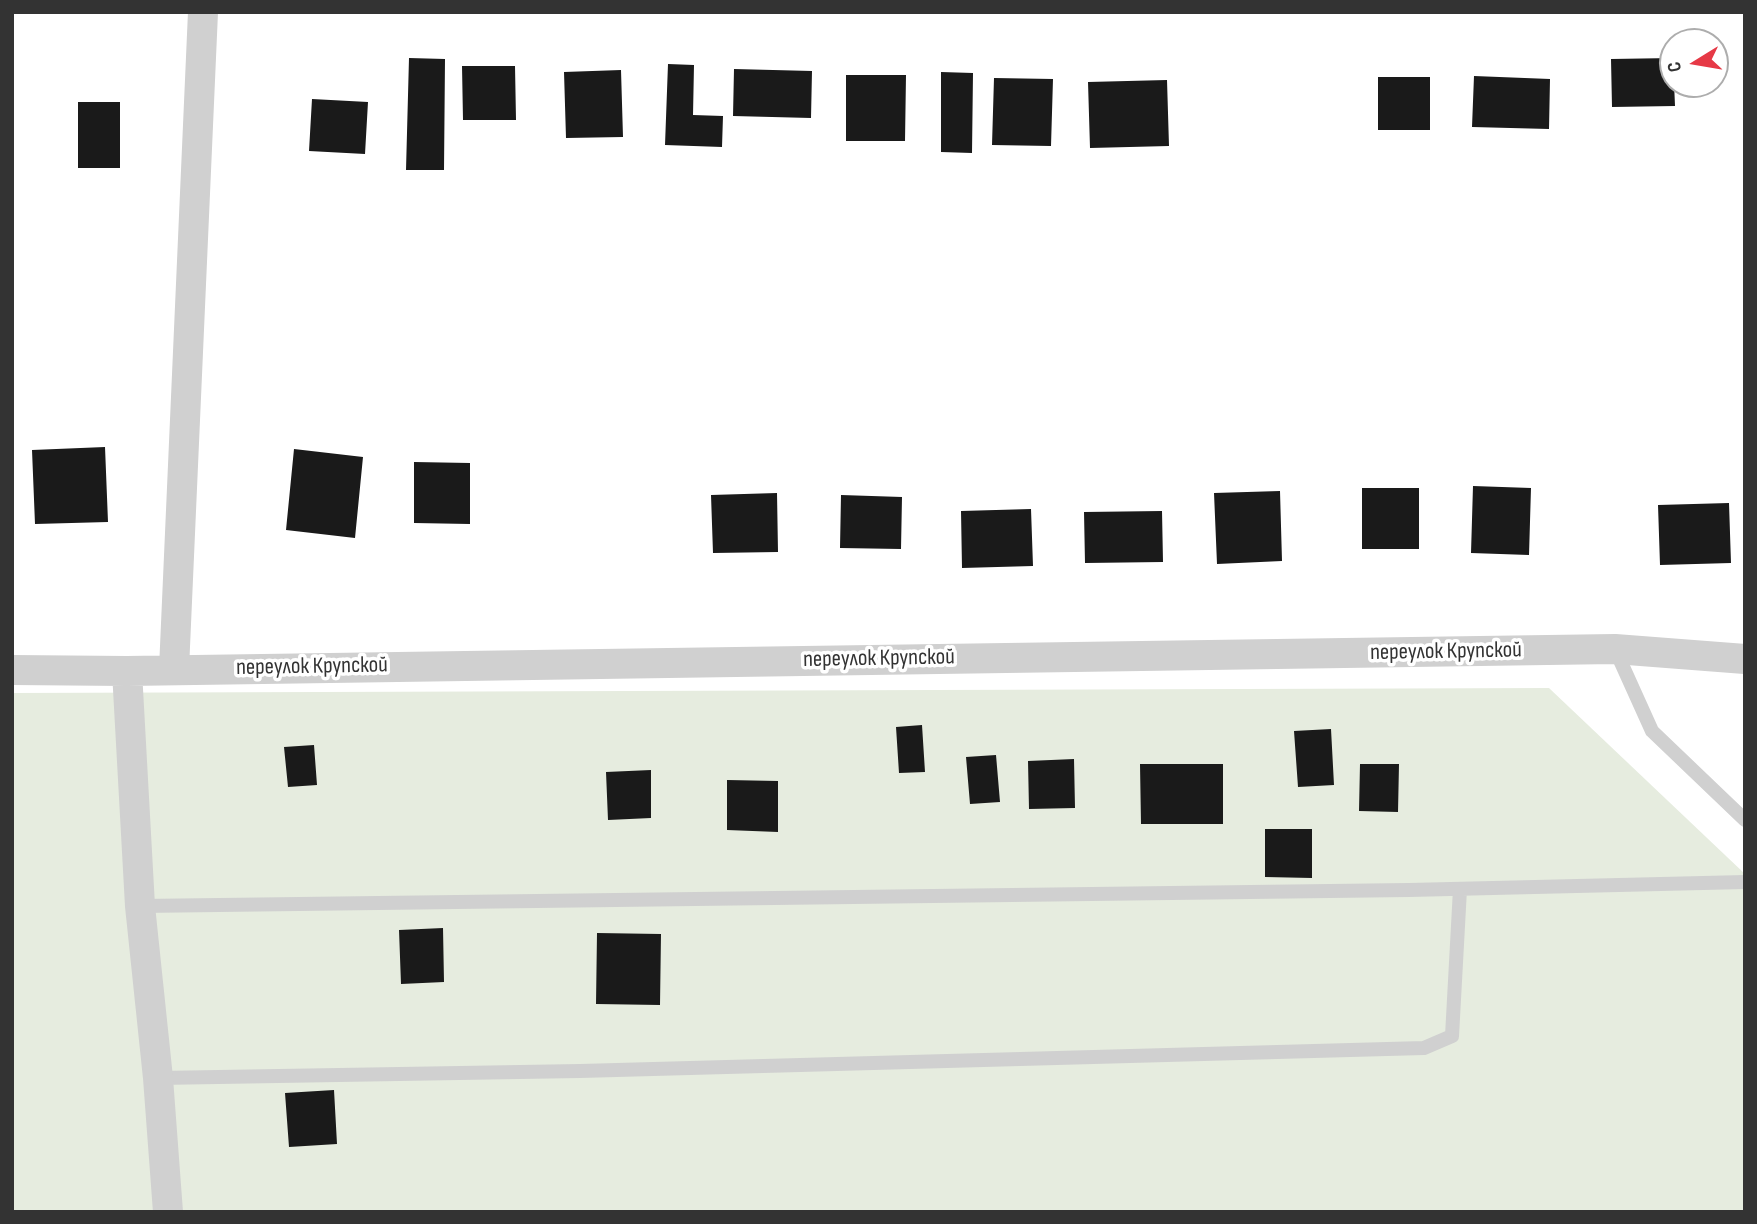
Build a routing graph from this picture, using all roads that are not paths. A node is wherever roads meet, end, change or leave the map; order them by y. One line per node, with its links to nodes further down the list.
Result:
1 (203, 12): 4 (street)
2 (1615, 649): 3 (street, переулок Крупской); 4 (street, переулок Крупской); 7 (lane)
3 (1745, 659)
4 (174, 668): 6 (street, переулок Крупской)
5 (12, 670): 6 (street, переулок Крупской)
6 (127, 671): 10 (street)
7 (1745, 820)
8 (1745, 882): 9 (lane)
9 (1460, 889): 10 (lane); 11 (lane)
10 (140, 906): 11 (street)
11 (158, 1078): 12 (street)
12 (167, 1212)

